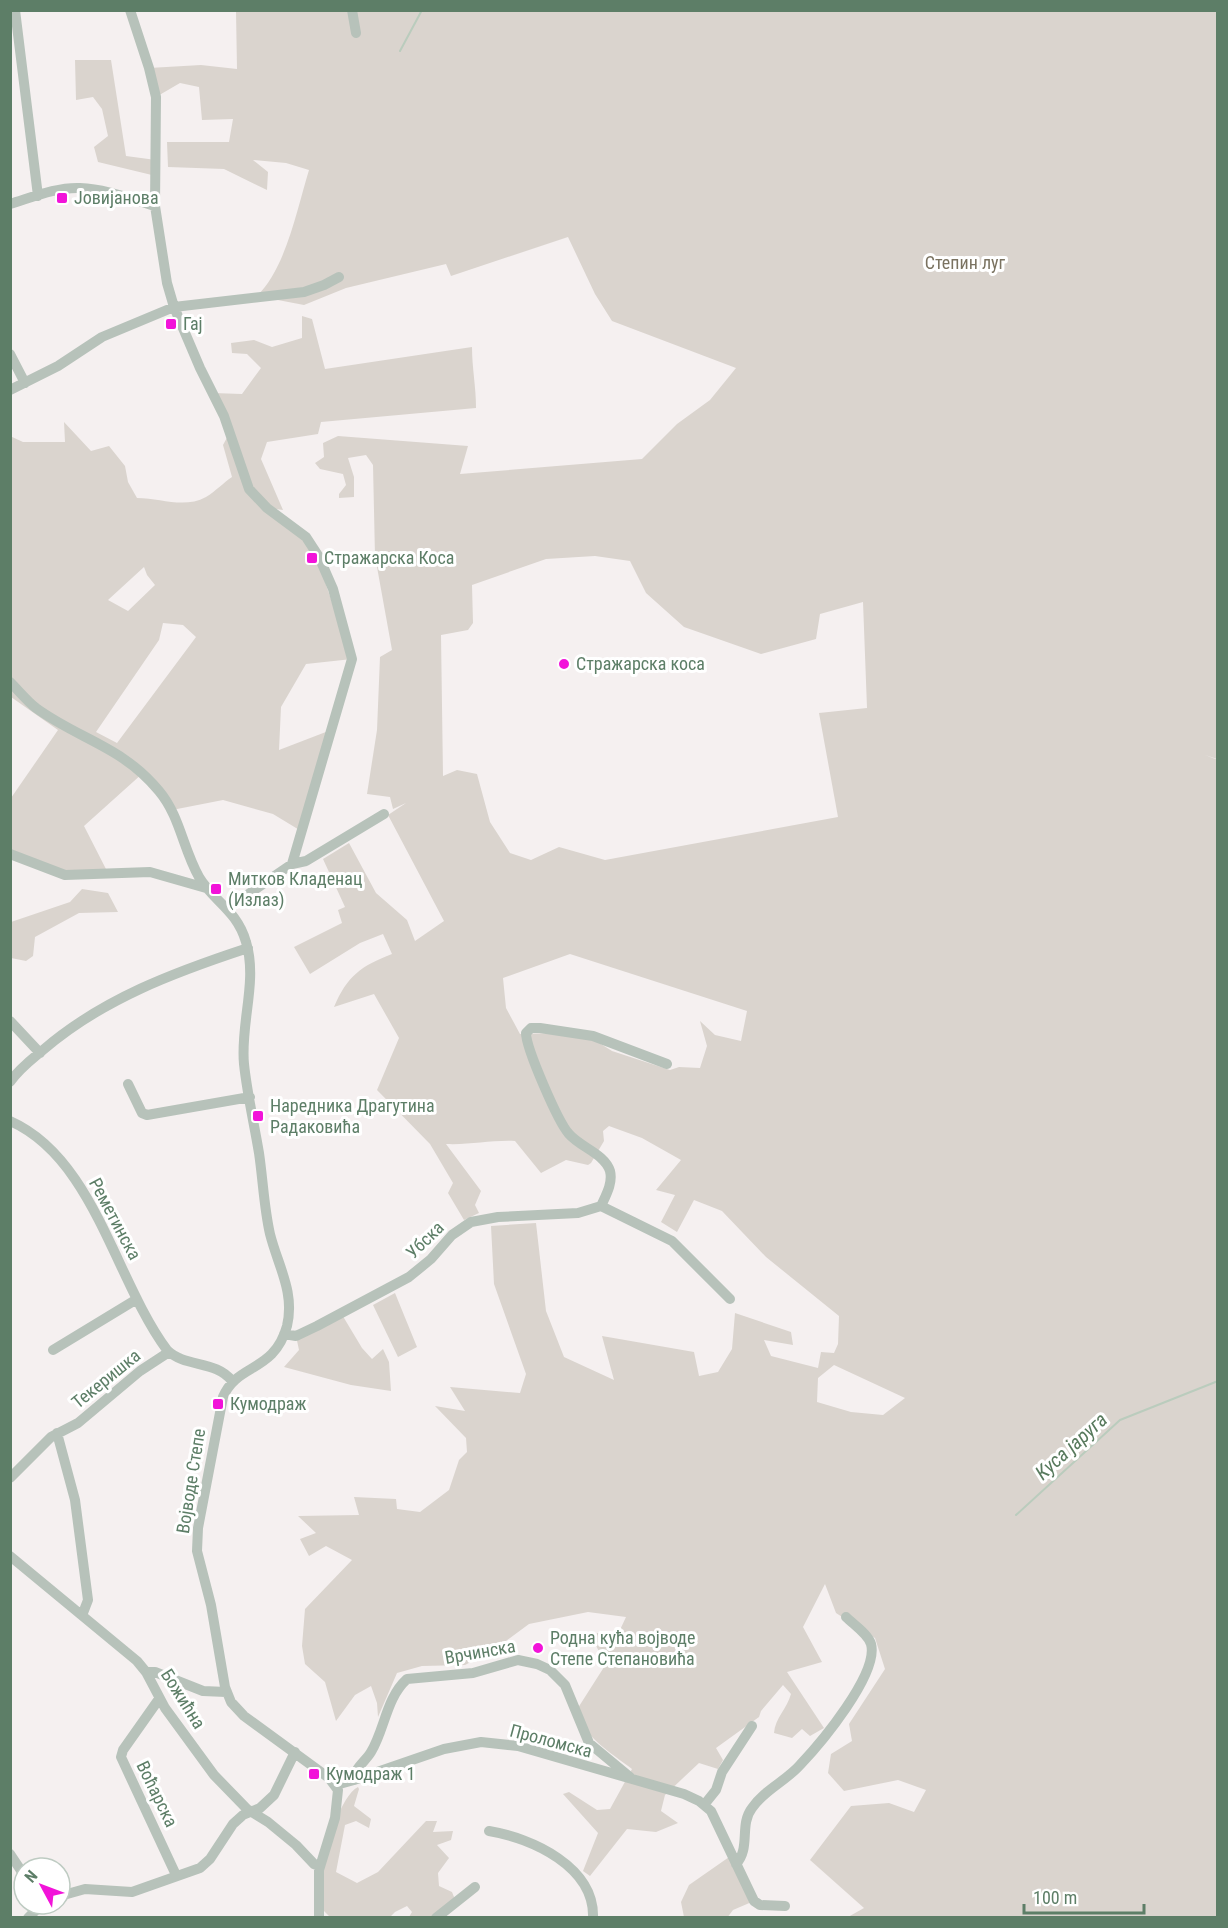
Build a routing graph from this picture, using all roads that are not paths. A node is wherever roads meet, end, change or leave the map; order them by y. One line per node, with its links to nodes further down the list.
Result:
1 (15, 10): 5 (street)
2 (129, 10): 7 (street)
3 (352, 10): 4 (street)
4 (356, 33)
5 (38, 196): 6 (street); 7 (street)
6 (10, 204)
7 (155, 206): 9 (street)
8 (339, 277): 9 (street)
9 (174, 307): 11 (street); 16 (street)
10 (10, 354): 11 (street)
11 (25, 383): 12 (street)
12 (10, 390)
13 (10, 682): 17 (street)
14 (384, 814): 16 (street)
15 (10, 854): 17 (street)
16 (292, 864): 18 (street)
17 (209, 890): 18 (street)
18 (228, 908): 19 (street)
19 (248, 948): 21 (street); 25 (street)
20 (10, 1021): 21 (street)
21 (40, 1053): 23 (street)
22 (667, 1064): 27 (street)
23 (10, 1082)
24 (128, 1084): 25 (street)
25 (250, 1097): 30 (street)
26 (10, 1121): 28 (street, Реметинска)
27 (601, 1206): 29 (street); 30 (street, Убска)
28 (137, 1299): 31 (street); 32 (street, Реметинска)
29 (730, 1299)
30 (284, 1334): 33 (street)
31 (53, 1350)
32 (169, 1353): 33 (street, Текеришка); 34 (street, Текеришка)
33 (232, 1382): 40 (street, Војводе Степе)
34 (57, 1433): 35 (street, Текеришка); 37 (street)
35 (10, 1478)
36 (10, 1556): 37 (street, Божићна)
37 (83, 1613): 39 (street, Божићна)
38 (846, 1617): 50 (street)
39 (146, 1672): 40 (street); 41 (street, Божићна)
40 (226, 1692): 43 (street, Војводе Степе)
41 (159, 1699): 48 (street, Божићна); 52 (street, Воћарска)
42 (752, 1726): 47 (street)
43 (295, 1752): 46 (street, Војводе Степе); 48 (street)
44 (354, 1780): 45 (street, Проломска); 45 (street, Врчинска); 46 (street)
45 (634, 1780): 47 (street, Проломска)
46 (336, 1785): 51 (street)
47 (704, 1805): 50 (street)
48 (252, 1812): 51 (street, Божићна); 52 (street)
49 (489, 1831): 58 (street)
50 (736, 1864): 55 (street)
51 (319, 1866): 56 (street)
52 (176, 1875): 54 (street)
53 (475, 1887): 57 (street)
54 (72, 1893)
55 (785, 1906)
56 (322, 1915)
57 (436, 1917)
58 (593, 1917)

